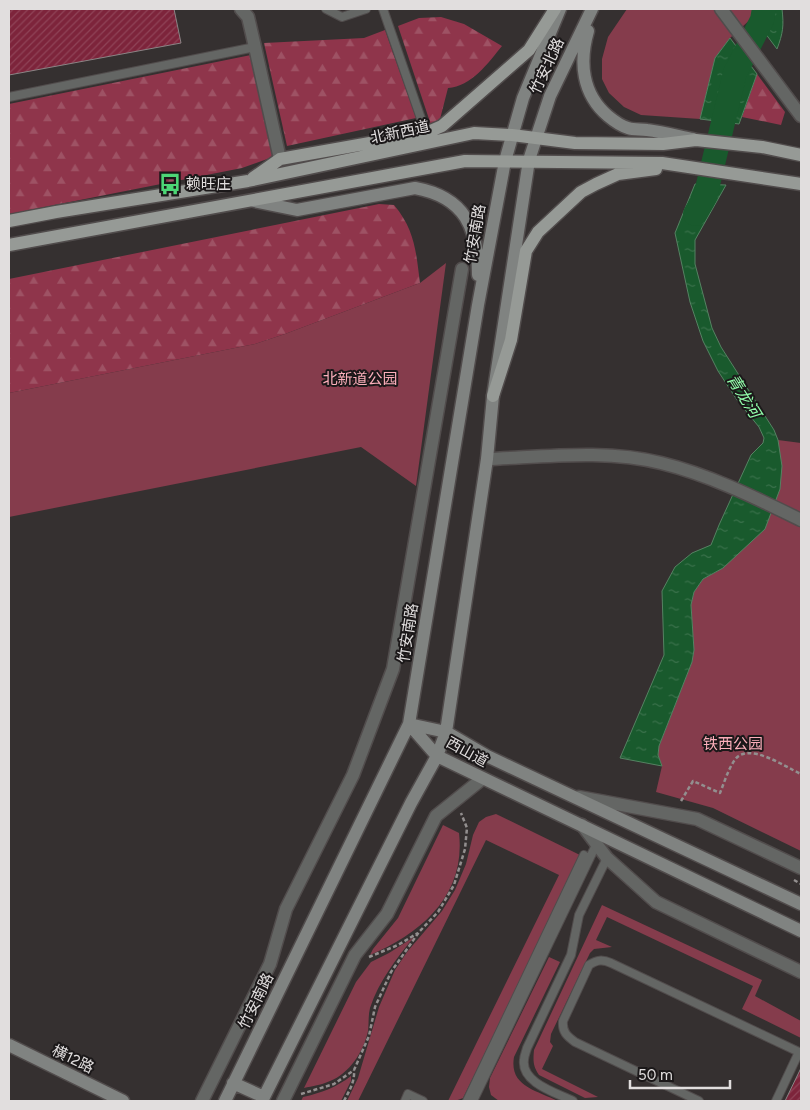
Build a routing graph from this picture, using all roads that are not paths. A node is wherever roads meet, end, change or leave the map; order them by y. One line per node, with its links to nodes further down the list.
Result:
1 (241, 9): 9 (street)
2 (326, 9): 3 (lane)
3 (366, 9)
4 (383, 9): 12 (lane)
5 (555, 9): 12 (main road)
6 (560, 9): 13 (main road, 竹安北路)
7 (593, 9): 14 (main road, 竹安北路); 15 (main road)
8 (721, 9): 11 (street)
9 (256, 47): 10 (lane); 17 (street)
10 (9, 97)
11 (801, 116)
12 (426, 133): 17 (main road)
13 (512, 135): 14 (main road, 北新西道); 19 (main road, 竹安南路); 21 (main road, 北新西道)
14 (536, 138): 15 (main road, 北新西道); 18 (main road)
15 (696, 140): 16 (main road, 北新西道)
16 (801, 155)
17 (280, 159): 21 (main road)
18 (529, 160): 19 (main road); 20 (main road); 28 (main road)
19 (505, 161): 23 (main road); 27 (main road, 竹安南路)
20 (680, 166): 22 (main road); 28 (main road)
21 (248, 182): 24 (main road, 北新西道)
22 (801, 184)
23 (254, 201): 25 (main road); 27 (main road)
24 (9, 221)
25 (9, 245)
26 (462, 269): 50 (street)
27 (478, 305): 31 (main road, 竹安南路)
28 (493, 396): 29 (main road)
29 (487, 459): 30 (street); 32 (main road)
30 (797, 518)
31 (409, 724): 32 (main road, 西山道); 33 (main road, 西山道); 46 (main road, 竹安南路)
32 (446, 732): 33 (main road); 35 (main road, 西山道)
33 (437, 756): 34 (main road, 西山道); 47 (main road)
34 (482, 779): 36 (main road, 西山道); 52 (street)
35 (570, 795): 40 (street); 41 (main road, 西山道)
36 (582, 825): 37 (street); 42 (main road, 西山道)
37 (596, 845): 39 (street); 48 (lane)
38 (584, 855): 48 (lane)
39 (607, 858): 43 (street); 55 (lane)
40 (801, 868)
41 (801, 904)
42 (801, 931)
43 (801, 972)
44 (9, 1046): 49 (main road, 横12路)
45 (798, 1061): 56 (lane); 57 (lane)
46 (233, 1083): 47 (main road); 51 (main road, 竹安南路)
47 (263, 1099)
48 (472, 1100)
49 (123, 1101)
50 (202, 1101)
51 (226, 1101)
52 (283, 1101)
53 (404, 1101): 54 (lane)
54 (423, 1101)
55 (573, 1101)
56 (699, 1101)
57 (776, 1101)

